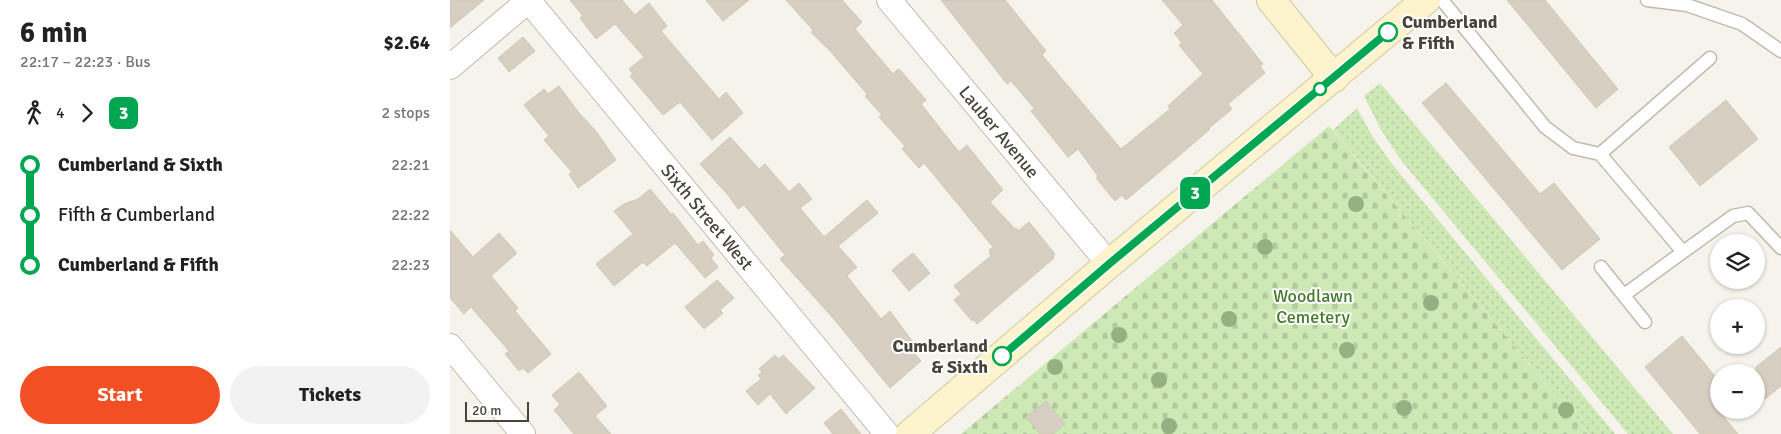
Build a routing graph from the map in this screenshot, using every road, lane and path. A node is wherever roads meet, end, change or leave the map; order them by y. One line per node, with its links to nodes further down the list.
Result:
1 (528, 0): 9 (street); 20 (street, Sixth Street West)
2 (889, 0): 14 (street, Lauber Avenue)
3 (1272, 0): 10 (street)
4 (1426, 0): 10 (street)
5 (1442, 0): 11 (lane)
6 (1647, 0): 7 (lane)
7 (1781, 51)
8 (1710, 58): 11 (lane)
9 (450, 67)
10 (1334, 78): 14 (street)
11 (1600, 154): 13 (lane)
12 (1781, 248): 13 (lane)
13 (1684, 252): 16 (lane)
14 (1109, 264): 21 (street)
15 (1601, 267): 16 (lane)
16 (1624, 295): 17 (lane)
17 (1645, 322)
18 (450, 346): 19 (street)
19 (522, 434)
20 (887, 434)
21 (910, 434)

